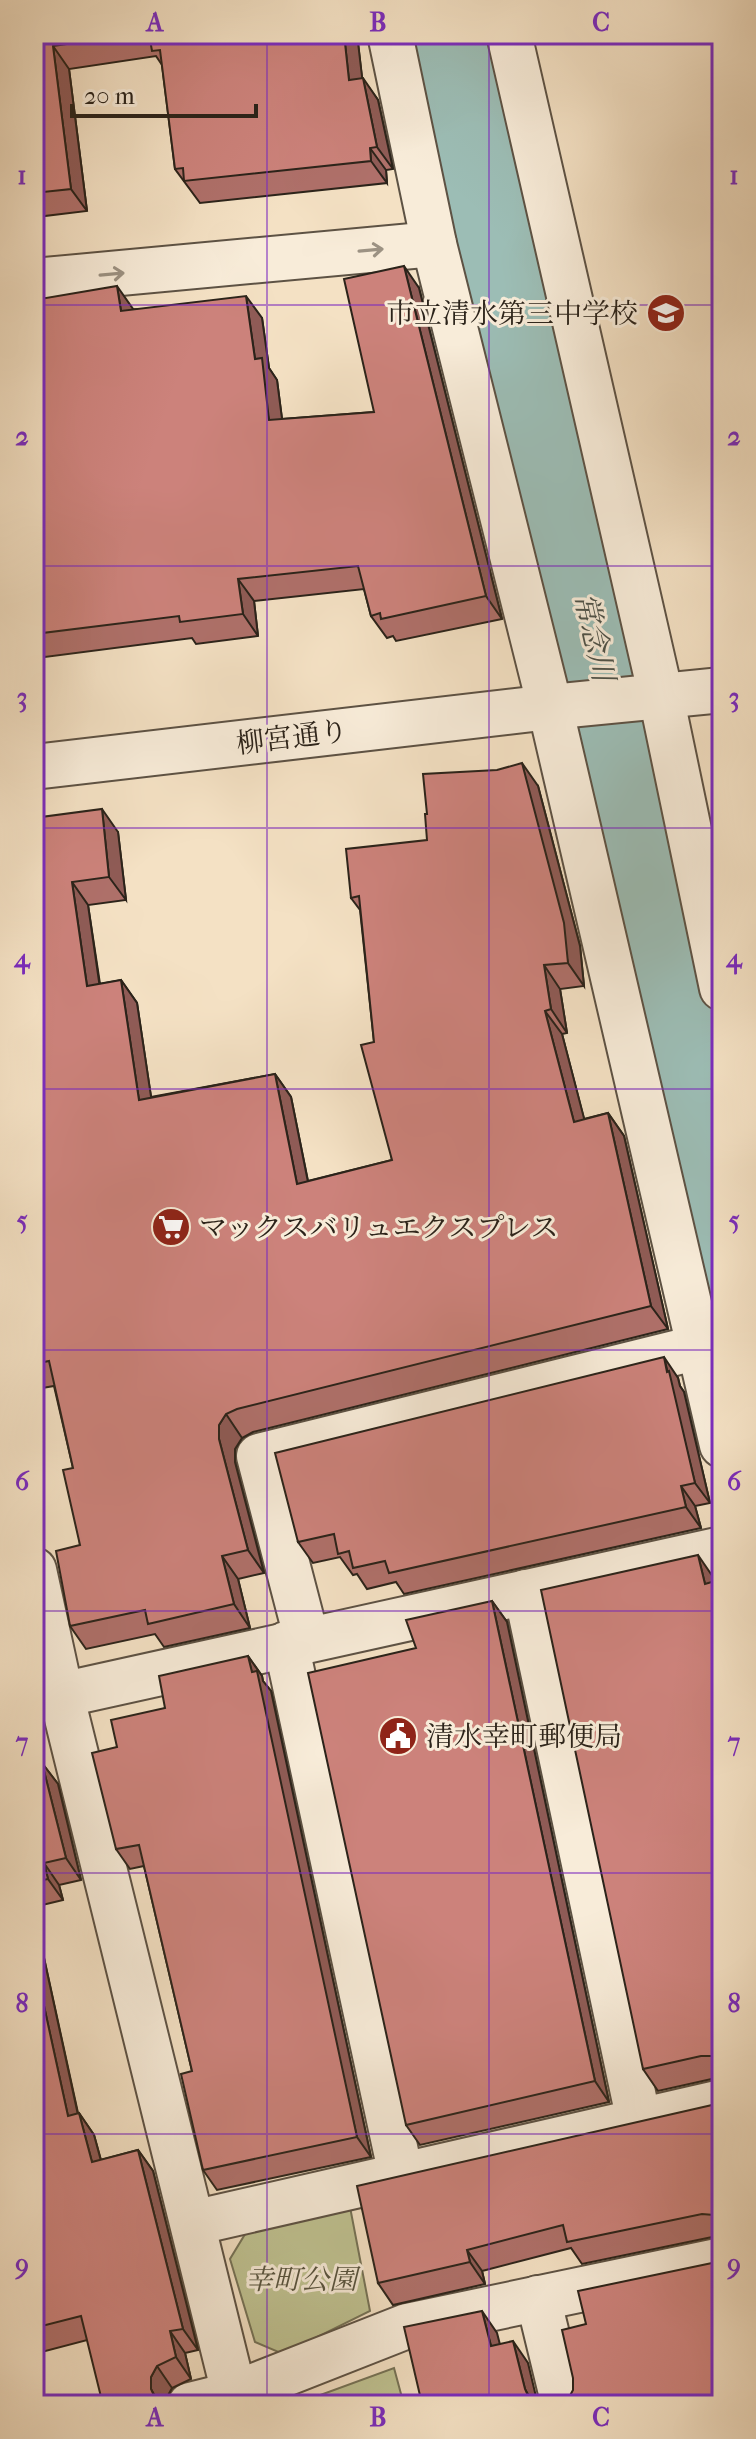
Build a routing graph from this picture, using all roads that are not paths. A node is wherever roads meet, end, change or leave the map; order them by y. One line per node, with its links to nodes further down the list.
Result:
1 (390, 34): 3 (street)
2 (509, 34): 6 (street)
3 (434, 244): 4 (street, one-way to 3); 7 (street)
4 (34, 281)
5 (722, 690): 6 (street)
6 (661, 696): 7 (street, 柳宮通り); 9 (street)
7 (550, 707): 8 (street, 柳宮通り); 10 (street)
8 (34, 767)
9 (722, 988)
10 (699, 1347): 11 (street); 15 (street)
11 (722, 1445)
12 (722, 1549): 14 (street)
13 (34, 1570): 16 (street)
14 (526, 1592): 15 (street); 18 (street)
15 (297, 1642): 16 (street); 19 (street)
16 (48, 1698): 20 (street)
17 (722, 2102): 18 (street)
18 (639, 2121): 19 (street)
19 (401, 2175): 20 (street)
20 (193, 2223): 23 (street)
21 (722, 2260): 22 (street)
22 (538, 2298): 23 (street); 25 (street)
23 (236, 2400): 24 (street)
24 (190, 2405)
25 (564, 2405)

